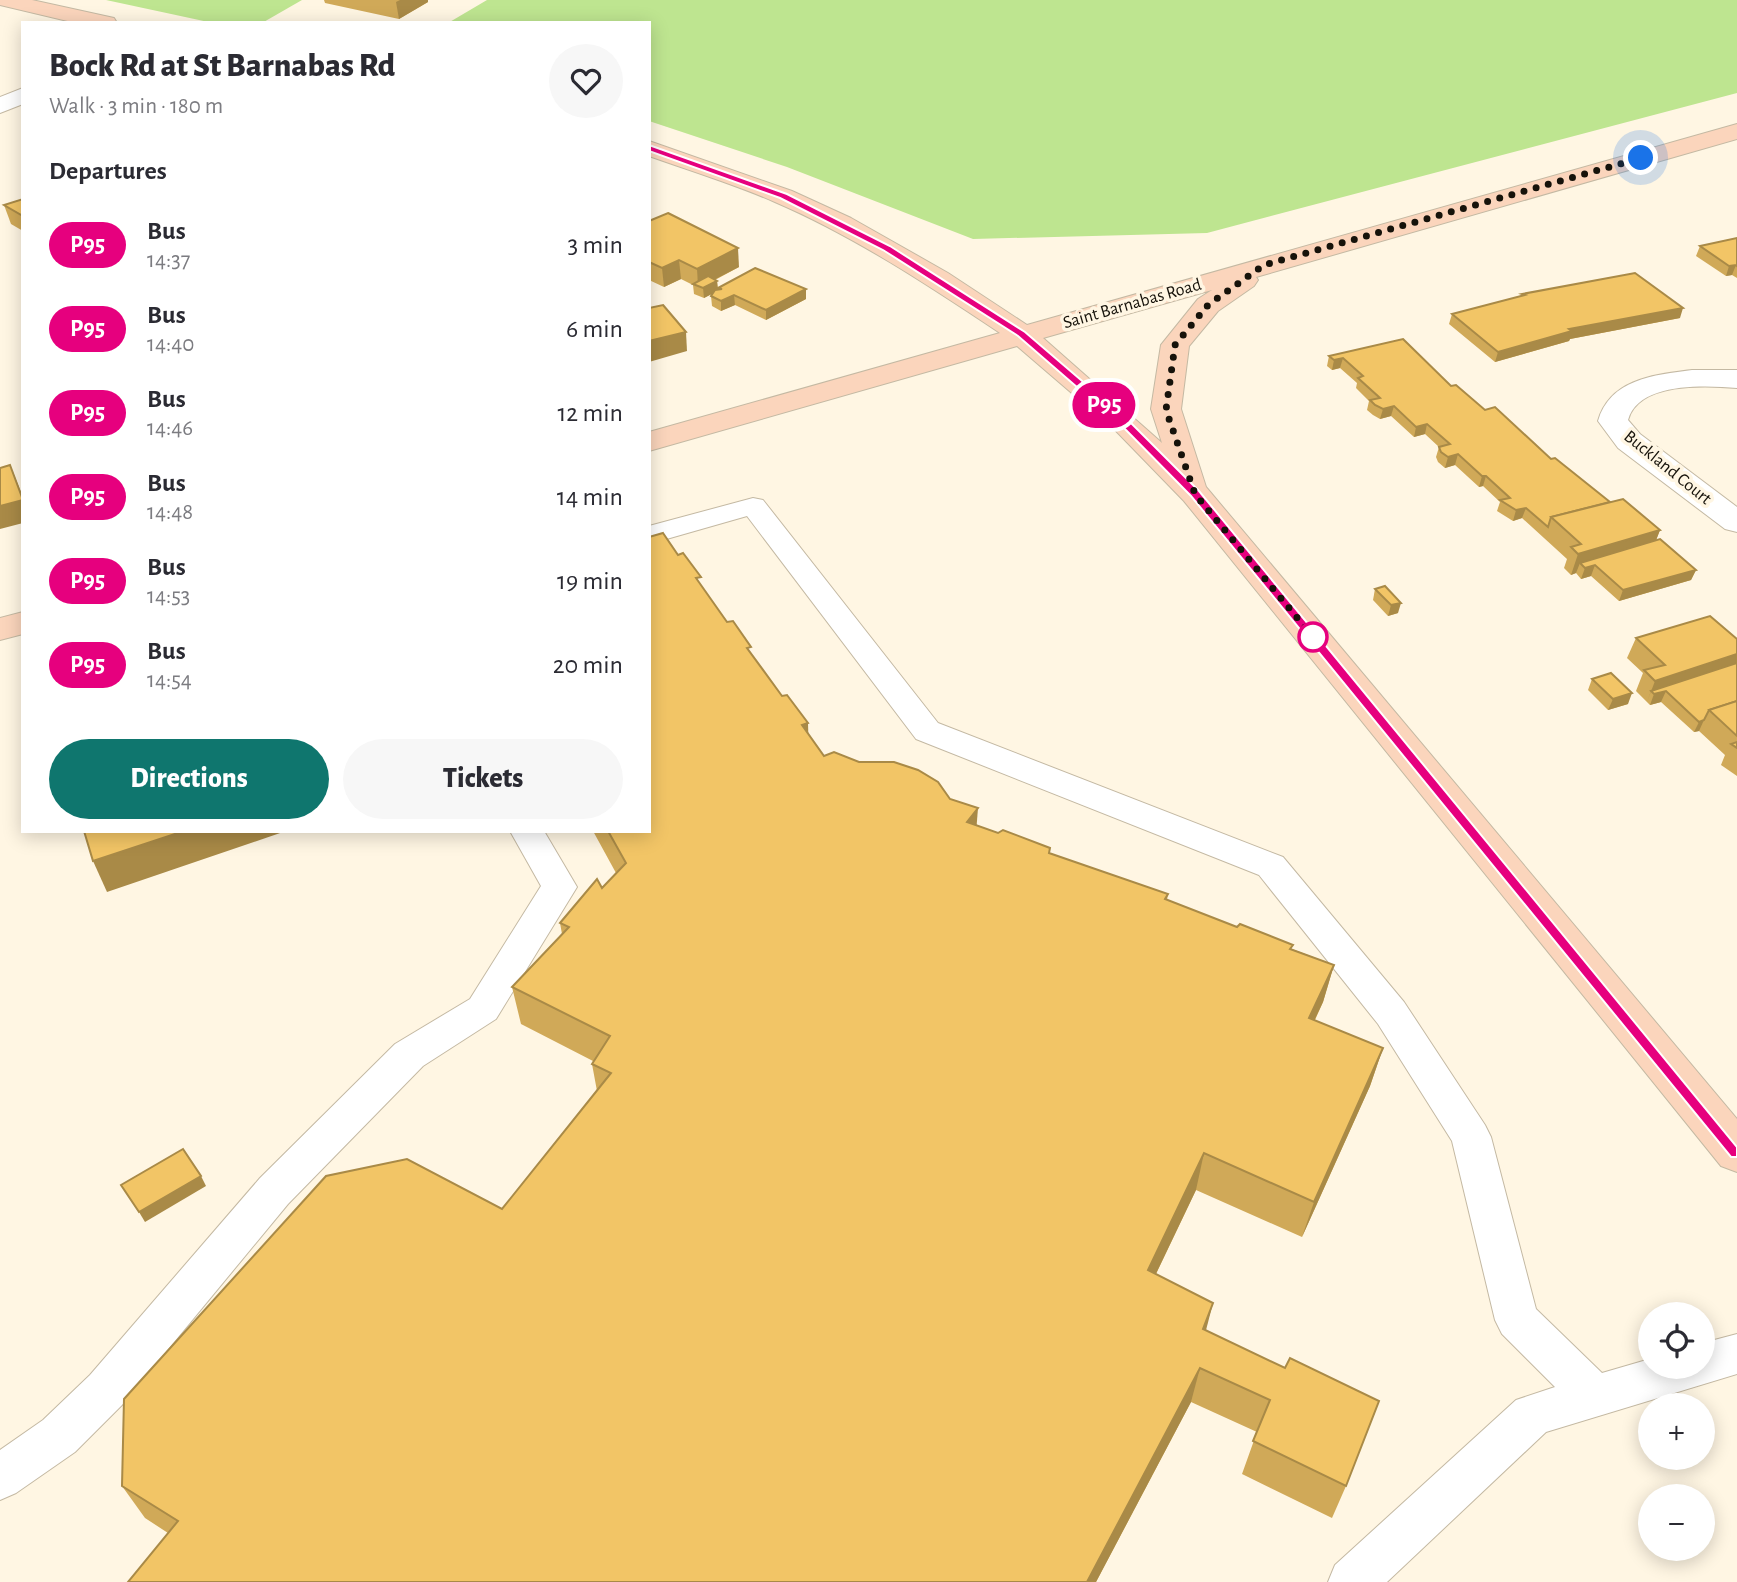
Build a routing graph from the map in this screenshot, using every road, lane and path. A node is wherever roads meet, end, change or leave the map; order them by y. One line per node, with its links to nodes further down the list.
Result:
1 (4, 0): 2 (main road)
2 (97, 21)
3 (21, 95): 4 (street)
4 (0, 106)
5 (1737, 131): 7 (main road, Saint Barnabas Road)
6 (651, 149): 8 (main road)
7 (1264, 265): 8 (main road, Saint Barnabas Road); 11 (main road)
8 (1021, 334): 10 (main road, Saint Barnabas Road); 11 (main road)
9 (1737, 379): 12 (street, Buckland Court)
10 (651, 441)
11 (1195, 494): 17 (main road)
12 (1737, 522)
13 (651, 534): 21 (lane)
14 (21, 624): 15 (main road)
15 (0, 629)
16 (528, 833): 22 (lane)
17 (1737, 1152)
18 (1737, 1354): 19 (lane)
19 (1715, 1360)
20 (1650, 1379): 21 (lane)
21 (1594, 1395): 23 (lane)
22 (0, 1477)
23 (1352, 1582)

